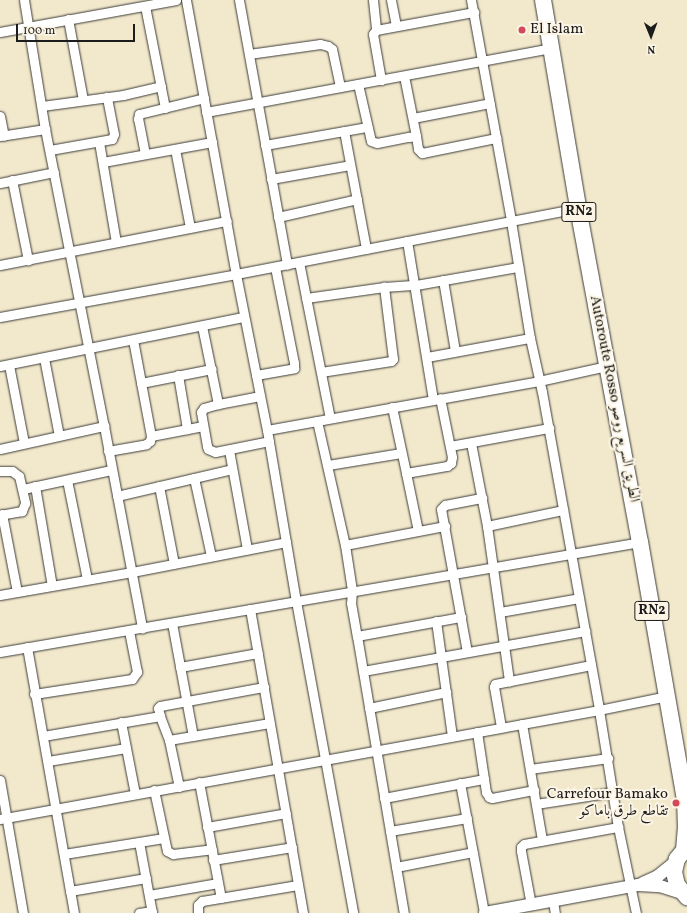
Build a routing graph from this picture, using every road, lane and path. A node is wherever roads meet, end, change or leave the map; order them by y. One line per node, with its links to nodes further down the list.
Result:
1 (24, 0): 13 (street)
2 (176, 0): 9 (street)
3 (186, 0): 25 (street)
4 (238, 0): 17 (street)
5 (373, 0): 14 (street)
6 (391, 0): 12 (street)
7 (471, 0): 10 (street)
8 (542, 0): 16 (highway, Autoroute Rosso الطريق السريع روصو / RN2)
9 (145, 6): 11 (street); 22 (street)
10 (474, 12): 12 (street); 18 (street)
11 (68, 19): 13 (street); 26 (street)
12 (396, 25): 14 (street)
13 (29, 26): 15 (street); 29 (street)
14 (376, 30): 20 (street)
15 (0, 32)
16 (552, 48): 18 (street); 53 (highway, Autoroute Rosso الطريق السريع روصو / RN2)
17 (249, 54): 23 (street); 27 (street)
18 (483, 61): 19 (street); 28 (street)
19 (404, 76): 20 (street); 33 (street)
20 (381, 80): 21 (street)
21 (358, 84): 23 (street); 34 (street)
22 (161, 86): 24 (street); 30 (street)
23 (340, 87): 27 (street)
24 (107, 97): 26 (street); 40 (street)
25 (204, 98): 30 (street); 31 (street)
26 (83, 100): 29 (street)
27 (258, 102): 31 (street); 42 (street)
28 (490, 103): 33 (street); 39 (street)
29 (42, 106): 35 (street)
30 (165, 108): 45 (street)
31 (206, 112): 41 (street)
32 (0, 116): 37 (street)
33 (413, 118): 38 (street)
34 (367, 126): 36 (street); 38 (street)
35 (46, 129): 37 (street); 44 (street)
36 (344, 131): 42 (street); 47 (street)
37 (2, 136)
38 (416, 136): 39 (street)
39 (496, 138): 56 (street)
40 (99, 142): 44 (street); 46 (street)
41 (212, 142): 43 (street); 55 (street)
42 (265, 145): 49 (street)
43 (175, 149): 45 (street); 57 (street)
44 (50, 150): 48 (street)
45 (145, 154): 46 (street)
46 (102, 162): 59 (street)
47 (350, 165): 49 (street); 52 (street)
48 (54, 172): 50 (street); 61 (street)
49 (271, 179): 54 (street)
50 (12, 180): 51 (street); 62 (street)
51 (0, 182)
52 (357, 199): 54 (street); 60 (street)
53 (578, 208): 56 (street); 84 (highway, Autoroute Rosso الطريق السريع روصو / RN2)
54 (278, 217): 65 (street)
55 (227, 221): 57 (street); 68 (street)
56 (511, 221): 58 (street); 67 (street)
57 (190, 228): 59 (street)
58 (407, 241): 60 (street); 70 (street)
59 (116, 242): 61 (street)
60 (366, 249): 63 (street)
61 (70, 252): 62 (street); 73 (street)
62 (28, 260): 64 (street)
63 (299, 262): 65 (street); 72 (street)
64 (0, 264)
65 (287, 265): 66 (street)
66 (275, 267): 68 (street); 88 (street)
67 (518, 267): 69 (street); 77 (street)
68 (236, 274): 73 (street); 75 (street)
69 (443, 280): 70 (street); 80 (street)
70 (416, 285): 71 (street); 81 (street)
71 (384, 287): 72 (street); 86 (street)
72 (306, 298): 86 (street)
73 (80, 301): 74 (street); 79 (street)
74 (0, 317)
75 (244, 317): 76 (street); 88 (street)
76 (202, 326): 78 (street); 85 (street)
77 (530, 338): 80 (street); 89 (street)
78 (133, 340): 79 (street); 90 (street)
79 (89, 348): 82 (street); 97 (street)
80 (456, 351): 81 (street)
81 (427, 357): 92 (street)
82 (44, 358): 83 (street); 102 (street)
83 (4, 365): 105 (street)
84 (607, 366): 89 (street); 130 (highway, Autoroute Rosso الطريق السريع روصو / RN2)
85 (212, 369): 87 (street); 93 (street)
86 (321, 372): 95 (street)
87 (178, 375): 90 (street); 100 (street)
88 (256, 375): 91 (street)
89 (539, 380): 92 (street); 99 (street)
90 (141, 382): 103 (street)
91 (260, 396): 93 (street); 101 (street)
92 (437, 399): 94 (street); 107 (street)
93 (218, 404): 98 (street)
94 (392, 407): 95 (street); 111 (street)
95 (330, 418): 96 (street)
96 (317, 421): 101 (street); 112 (street)
97 (104, 426): 102 (street); 110 (street)
98 (203, 426): 100 (street); 109 (street)
99 (549, 428): 106 (street); 124 (street)
100 (188, 429): 103 (street)
101 (267, 430): 104 (street)
102 (59, 436): 105 (street)
103 (151, 436): 110 (street)
104 (269, 441): 109 (street); 129 (street)
105 (24, 443): 108 (street)
106 (471, 443): 107 (street); 123 (street)
107 (450, 446): 116 (street)
108 (0, 449)
109 (229, 450): 113 (street)
110 (108, 451): 114 (street)
111 (401, 453): 112 (street); 116 (street)
112 (328, 465): 131 (street)
113 (232, 469): 117 (street); 132 (street)
114 (111, 470): 118 (street); 122 (street)
115 (0, 471): 121 (street)
116 (406, 473): 128 (street)
117 (194, 478): 120 (street); 134 (street)
118 (67, 480): 119 (street); 139 (street)
119 (35, 486): 121 (street); 140 (street)
120 (159, 486): 122 (street); 135 (street)
121 (23, 489): 125 (street)
122 (117, 496): 137 (street)
123 (482, 498): 126 (street); 127 (street)
124 (563, 510): 127 (street); 133 (street)
125 (1, 515): 142 (street)
126 (445, 526): 128 (street); 138 (street)
127 (487, 526): 136 (street)
128 (418, 531): 131 (street)
129 (286, 542): 132 (street); 145 (street)
130 (640, 542): 133 (street); 168 (highway, Autoroute Rosso الطريق السريع روصو / RN2)
131 (345, 545): 141 (street)
132 (247, 549): 134 (street)
133 (571, 553): 136 (street); 144 (street)
134 (211, 556): 135 (street)
135 (174, 564): 137 (street)
136 (493, 567): 138 (street); 147 (street)
137 (132, 572): 139 (street); 151 (street)
138 (454, 574): 141 (street); 148 (street)
139 (87, 579): 140 (street)
140 (52, 586): 142 (street)
141 (352, 590): 145 (street); 154 (street)
142 (17, 592): 143 (street)
143 (0, 595)
144 (579, 598): 147 (street); 153 (street)
145 (296, 601): 146 (street); 185 (street)
146 (250, 609): 150 (street); 159 (street)
147 (500, 612): 155 (street)
148 (461, 617): 149 (street); 158 (street)
149 (436, 621): 154 (street); 160 (street)
150 (172, 623): 151 (street); 162 (street)
151 (142, 628): 152 (street)
152 (129, 631): 156 (street); 167 (street)
153 (585, 631): 155 (street); 161 (street)
154 (357, 636): 163 (street)
155 (504, 645): 158 (street); 164 (street)
156 (27, 647): 157 (street); 167 (street)
157 (0, 652)
158 (466, 652): 160 (street)
159 (258, 653): 162 (street); 165 (street)
160 (441, 657): 163 (street); 166 (street)
161 (591, 665): 164 (street); 171 (street)
162 (180, 667): 169 (street)
163 (362, 671): 170 (street)
164 (509, 681): 176 (street)
165 (264, 686): 169 (street); 174 (street)
166 (446, 692): 170 (street); 180 (street)
167 (34, 694): 178 (street)
168 (667, 696): 171 (street); 199 (highway, Autoroute Rosso الطريق السريع روصو / RN2)
169 (186, 700): 172 (street); 179 (street)
170 (369, 708): 183 (street)
171 (600, 710): 175 (street); 184 (street)
172 (160, 716): 173 (street); 181 (street)
173 (121, 722): 178 (street); 182 (street)
174 (270, 723): 179 (street); 187 (street)
175 (522, 724): 176 (street); 188 (street)
176 (501, 727): 177 (street)
177 (477, 732): 180 (street); 189 (street)
178 (43, 736): 186 (street)
179 (193, 736): 181 (street)
180 (452, 736): 183 (street)
181 (169, 740): 193 (street)
182 (126, 748): 186 (street); 197 (street)
183 (376, 750): 185 (street); 198 (street)
184 (608, 758): 188 (street); 196 (street)
185 (324, 759): 187 (street); 236 (street)
186 (48, 761): 201 (street)
187 (278, 768): 191 (street); 202 (street)
188 (530, 769): 195 (street)
189 (484, 779): 192 (street); 195 (street)
190 (0, 780): 203 (street)
191 (199, 782): 193 (street); 205 (street)
192 (460, 783): 198 (street); 204 (street)
193 (179, 786): 194 (street)
194 (154, 790): 197 (street); 208 (street)
195 (534, 790): 200 (street)
196 (613, 792): 200 (street); 206 (street)
197 (134, 794): 201 (street)
198 (384, 798): 207 (street)
199 (686, 802): 212 (highway, Autoroute Rosso الطريق السريع روصو / RN2)
200 (536, 804): 209 (street)
201 (55, 809): 203 (street); 215 (street)
202 (286, 813): 205 (street); 211 (street)
203 (3, 818): 231 (street)
204 (467, 818): 207 (street); 214 (street)
205 (207, 827): 213 (street)
206 (618, 827): 209 (street); 222 (street)
207 (390, 831): 218 (street)
208 (164, 838): 210 (street); 213 (street)
209 (542, 840): 228 (street)
210 (139, 842): 215 (street); 219 (street)
211 (292, 846): 216 (street); 221 (street)
212 (686, 848): 217 (highway)
213 (212, 849): 216 (street)
214 (473, 852): 218 (street); 238 (street)
215 (64, 854): 223 (street)
216 (214, 860): 220 (street)
217 (675, 862): 222 (street); 225 (highway)
218 (396, 867): 237 (street)
219 (146, 878): 223 (street); 224 (street)
220 (218, 883): 224 (street); 226 (street)
221 (298, 885): 226 (street); 235 (street)
222 (635, 886): 225 (street); 227 (street); 240 (street)
223 (70, 891): 232 (street)
224 (149, 895): 230 (street)
225 (684, 895)
226 (221, 898): 234 (street)
227 (553, 901): 228 (street); 239 (street)
228 (531, 905): 229 (street)
229 (511, 911): 238 (street)
230 (152, 912): 233 (street)
231 (23, 913)
232 (74, 913)
233 (139, 913)
234 (198, 913)
235 (303, 913)
236 (352, 913)
237 (404, 913)
238 (485, 913)
239 (555, 913)
240 (636, 913)

